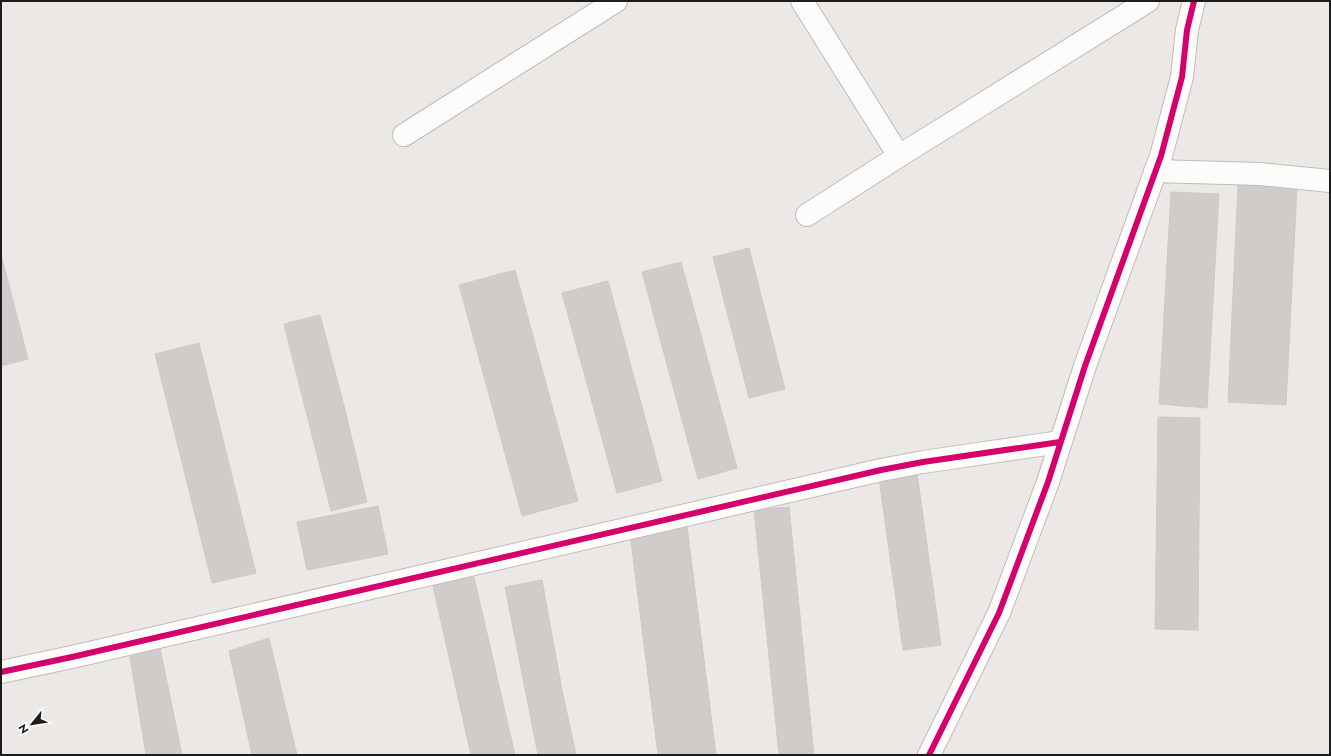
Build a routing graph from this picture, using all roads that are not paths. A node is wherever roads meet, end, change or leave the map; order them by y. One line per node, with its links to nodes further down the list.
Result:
1 (616, 1): 5 (street)
2 (802, 1): 6 (street)
3 (1148, 1): 6 (street)
4 (1194, 1): 7 (street)
5 (404, 134)
6 (899, 156): 9 (street)
7 (1156, 171): 8 (street); 10 (street)
8 (1330, 181)
9 (807, 215)
10 (1060, 442): 11 (street); 12 (street)
11 (1, 672)
12 (929, 755)

